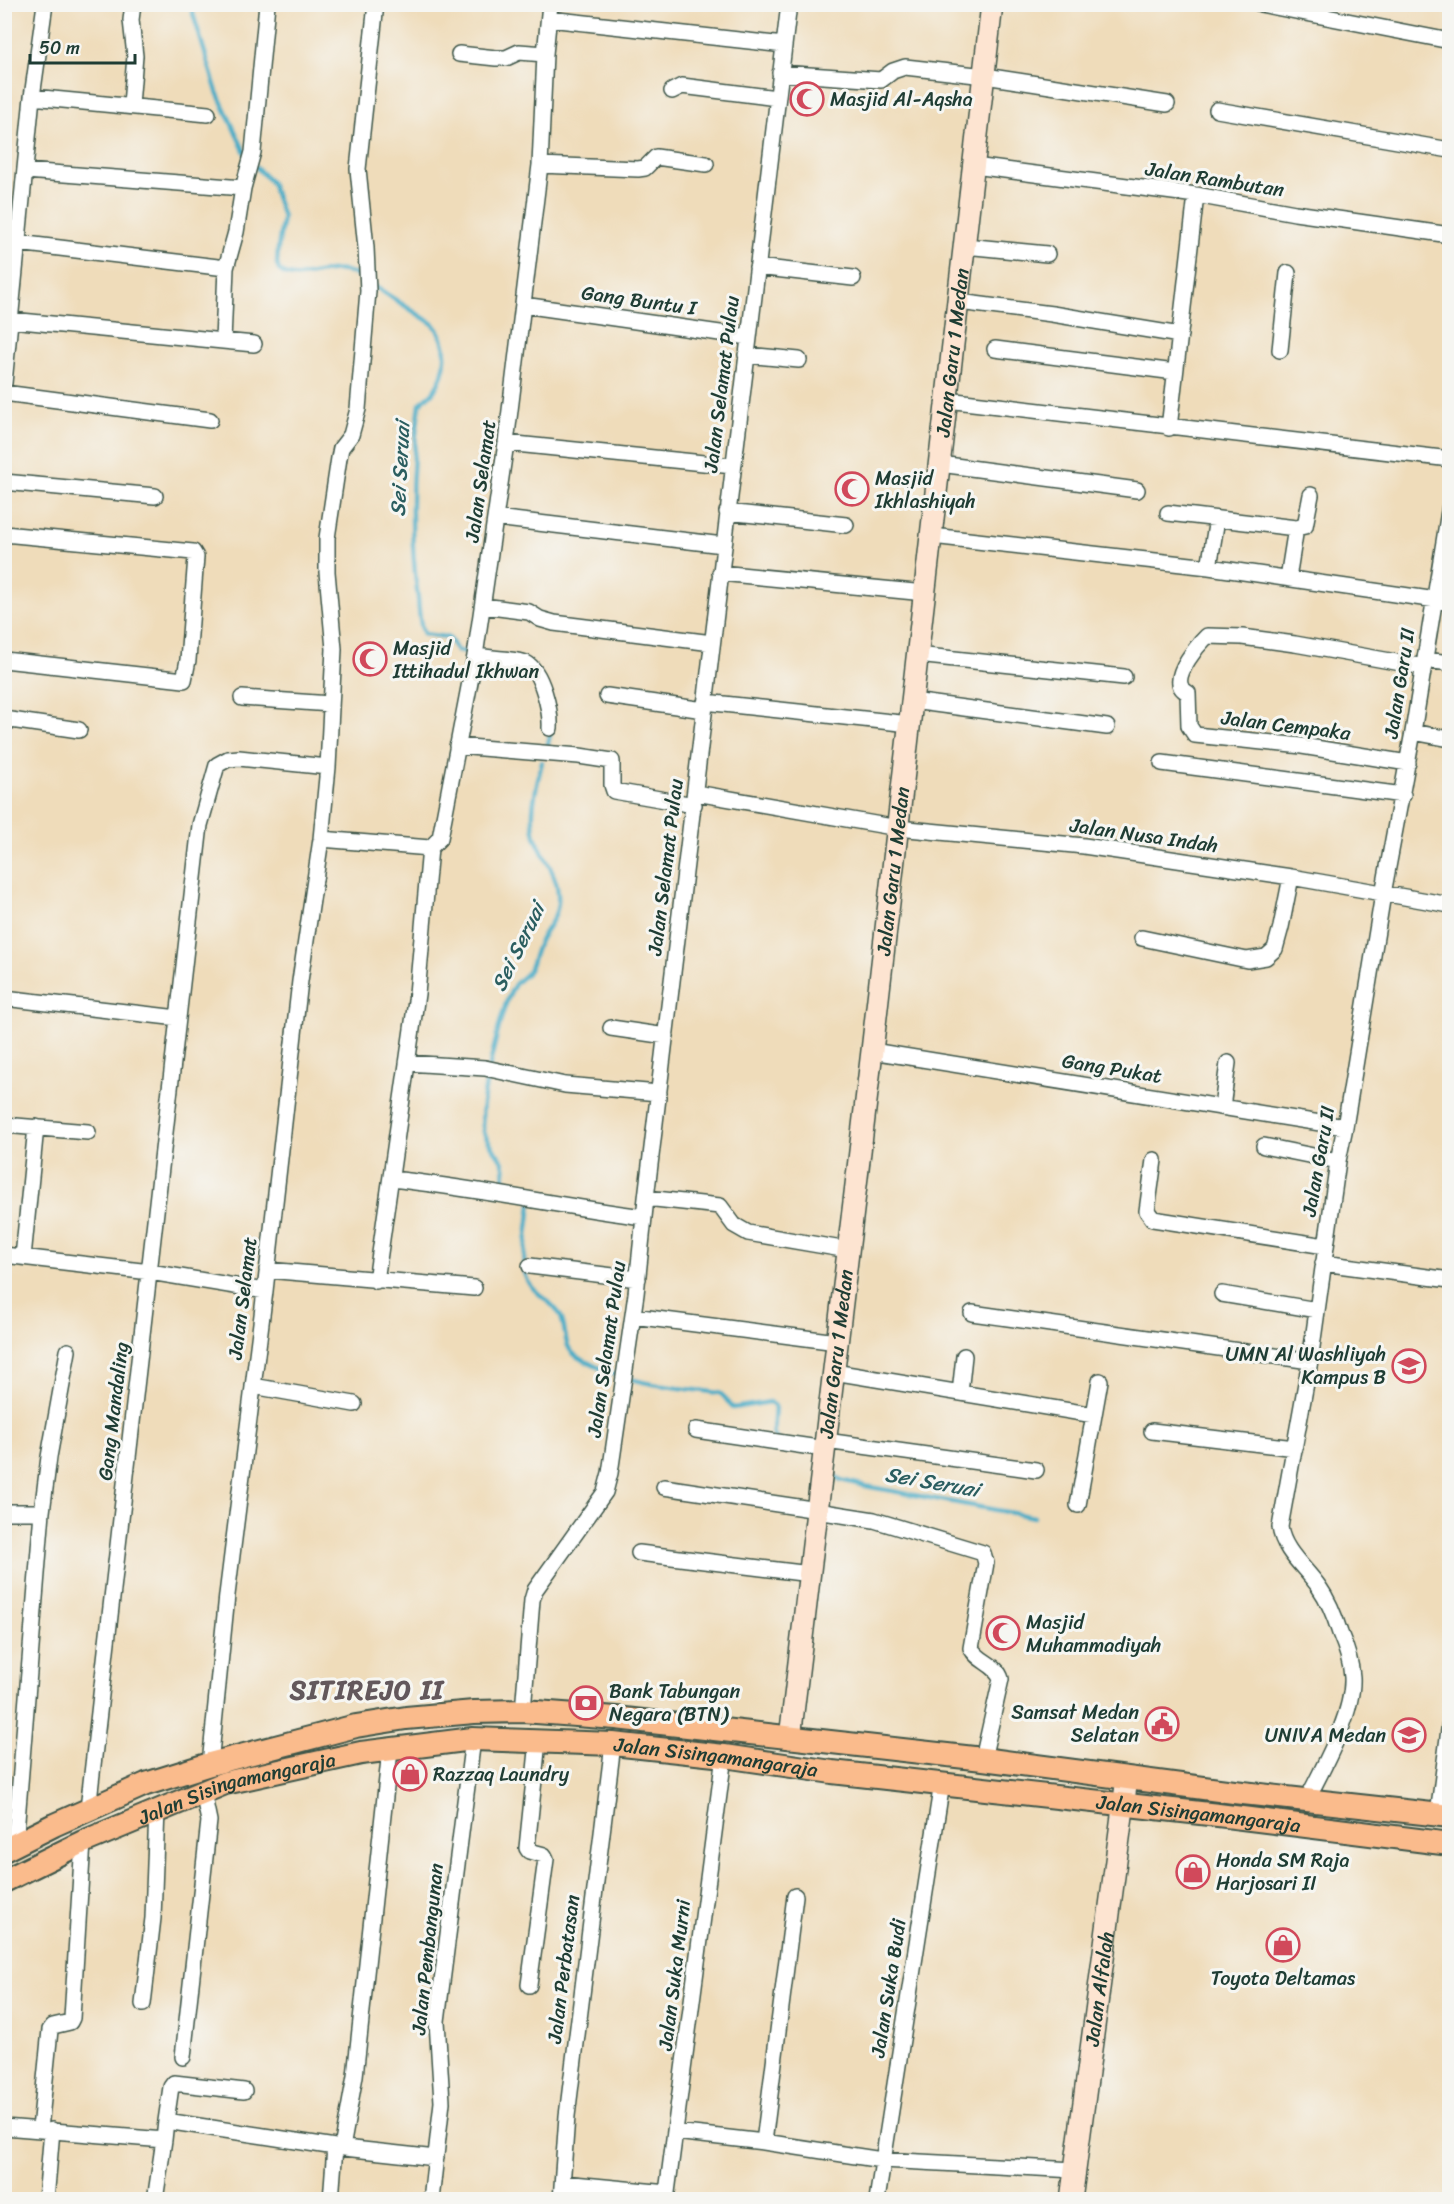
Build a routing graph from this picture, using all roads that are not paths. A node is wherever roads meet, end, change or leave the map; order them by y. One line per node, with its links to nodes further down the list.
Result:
1 (45, 4): 16 (street)
2 (133, 4): 19 (street)
3 (267, 4): 27 (street)
4 (376, 4): 91 (street, Jalan Selamat)
5 (789, 4): 10 (street, Jalan Selamat Pulau)
6 (993, 4): 14 (street, Jalan Garu 1 Medan)
7 (1263, 6): 9 (street)
8 (550, 12): 10 (street); 12 (street, Jalan Selamat)
9 (1449, 41)
10 (784, 45): 13 (street, Jalan Selamat Pulau)
11 (459, 54): 12 (street)
12 (545, 54): 24 (street, Jalan Selamat)
13 (780, 73): 14 (street); 17 (street, Jalan Selamat Pulau)
14 (985, 76): 18 (street); 25 (street, Jalan Garu 1 Medan)
15 (672, 91): 17 (street)
16 (32, 97): 19 (street); 26 (street)
17 (777, 98): 33 (street, Jalan Selamat Pulau)
18 (1167, 104)
19 (131, 105): 21 (street)
20 (1217, 110): 22 (street)
21 (208, 114)
22 (1449, 150)
23 (706, 164): 24 (street)
24 (540, 165): 38 (street, Jalan Selamat)
25 (974, 166): 28 (street, Jalan Rambutan); 31 (street, Jalan Garu 1 Medan)
26 (26, 171): 27 (street); 30 (street)
27 (243, 189): 34 (street)
28 (1196, 195): 29 (street, Jalan Rambutan); 40 (street)
29 (1449, 235)
30 (18, 243): 34 (street); 39 (street)
31 (965, 246): 32 (street); 37 (street, Jalan Garu 1 Medan)
32 (1047, 254)
33 (757, 267): 36 (street); 41 (street, Jalan Selamat Pulau)
34 (226, 268): 42 (street)
35 (1288, 273): 46 (street)
36 (854, 278)
37 (958, 302): 40 (street); 52 (street, Jalan Garu 1 Medan)
38 (523, 305): 41 (street, Gang Buntu I); 55 (street, Jalan Selamat)
39 (11, 320): 42 (street); 43 (street)
40 (1180, 335): 49 (street)
41 (748, 337): 47 (street, Jalan Selamat Pulau)
42 (223, 341): 44 (street)
43 (6, 344): 50 (street)
44 (254, 344)
45 (994, 350): 49 (street)
46 (1280, 350)
47 (746, 355): 48 (street); 58 (street, Jalan Selamat Pulau)
48 (800, 360)
49 (1175, 372): 54 (street)
50 (4, 383)
51 (4, 393): 53 (street)
52 (947, 400): 54 (street); 57 (street, Jalan Garu 1 Medan)
53 (210, 420)
54 (1169, 428): 56 (street)
55 (506, 443): 58 (street); 66 (street, Jalan Selamat)
56 (1449, 459)
57 (940, 464): 60 (street); 71 (street, Jalan Garu 1 Medan)
58 (733, 466): 64 (street, Jalan Selamat Pulau)
59 (4, 482): 61 (street)
60 (1137, 490)
61 (155, 495)
62 (1311, 495): 69 (street)
63 (1449, 505): 72 (street, Jalan Garu II)
64 (727, 513): 68 (street); 73 (street, Jalan Selamat Pulau)
65 (1168, 513): 67 (street)
66 (496, 518): 73 (street); 80 (street, Jalan Selamat)
67 (1217, 519): 69 (street); 74 (street)
68 (846, 525)
69 (1296, 528): 76 (street)
70 (4, 534): 84 (street)
71 (932, 536): 74 (street); 77 (street, Jalan Garu 1 Medan)
72 (1447, 536): 78 (street, Jalan Garu II)
73 (723, 544): 75 (street, Jalan Selamat Pulau)
74 (1209, 567): 76 (street)
75 (720, 573): 77 (street); 81 (street, Jalan Selamat Pulau)
76 (1287, 578): 78 (street)
77 (925, 593): 82 (street, Jalan Garu 1 Medan)
78 (1433, 600): 79 (street); 86 (street, Jalan Garu II)
79 (1449, 602)
80 (483, 606): 81 (street); 83 (street, Jalan Selamat)
81 (712, 643): 92 (street, Jalan Selamat Pulau)
82 (917, 655): 87 (street); 90 (street, Jalan Garu 1 Medan)
83 (475, 656): 96 (street); 100 (street, Jalan Selamat)
84 (4, 660)
85 (1449, 663): 86 (street)
86 (1424, 664): 98 (street, Jalan Garu II); 102 (street, Jalan Cempaka)
87 (1124, 677)
88 (607, 696): 92 (street)
89 (242, 698): 91 (street)
90 (912, 701): 94 (street, Jalan Garu 1 Medan); 95 (street)
91 (331, 704): 103 (street, Jalan Selamat)
92 (704, 706): 94 (street); 105 (street, Jalan Selamat Pulau)
93 (4, 719): 97 (street)
94 (910, 724): 106 (street, Jalan Garu 1 Medan)
95 (1107, 727)
96 (550, 728)
97 (79, 730)
98 (1413, 732): 99 (street); 102 (street, Jalan Garu II)
99 (1449, 739)
100 (457, 746): 105 (street, Jalan Nusa Indah); 108 (street, Jalan Selamat)
101 (1162, 762): 104 (street)
102 (1408, 763): 104 (street, Jalan Garu II)
103 (328, 767): 107 (street, Jalan Selamat); 114 (street, Gang Mandaling)
104 (1403, 795): 110 (street, Jalan Garu II)
105 (695, 799): 106 (street, Jalan Nusa Indah); 116 (street, Jalan Selamat Pulau)
106 (898, 828): 109 (street, Jalan Nusa Indah); 117 (street, Jalan Garu 1 Medan)
107 (321, 838): 108 (street); 138 (street, Jalan Selamat)
108 (429, 848): 118 (street)
109 (1291, 877): 110 (street, Jalan Nusa Indah); 112 (street)
110 (1383, 894): 111 (street, Jalan Nusa Indah); 124 (street, Jalan Garu II)
111 (1449, 905)
112 (1142, 938)
113 (4, 998): 114 (street)
114 (178, 1018): 139 (street, Gang Mandaling)
115 (611, 1028): 116 (street)
116 (666, 1036): 120 (street, Jalan Selamat Pulau)
117 (872, 1051): 121 (street, Gang Pukat); 133 (street, Jalan Garu 1 Medan)
118 (407, 1063): 120 (street); 129 (street)
119 (1228, 1063): 121 (street)
120 (659, 1094): 130 (street, Jalan Selamat Pulau)
121 (1222, 1107): 124 (street, Gang Pukat)
122 (4, 1125): 123 (street)
123 (36, 1127): 125 (street); 135 (street)
124 (1345, 1127): 128 (street, Jalan Garu II)
125 (88, 1132)
126 (1264, 1146): 128 (street)
127 (1154, 1160): 132 (street)
128 (1338, 1161): 132 (street, Jalan Garu II)
129 (390, 1179): 131 (street); 142 (street)
130 (646, 1198): 131 (street, Jalan Selamat Pulau); 133 (street)
131 (644, 1217): 140 (street, Jalan Selamat Pulau)
132 (1325, 1246): 136 (street, Jalan Garu II)
133 (848, 1250): 149 (street, Jalan Garu 1 Medan)
134 (4, 1255): 135 (street)
135 (23, 1257): 139 (street)
136 (1323, 1263): 141 (street); 146 (street, Jalan Garu II)
137 (530, 1266): 140 (street)
138 (267, 1270): 142 (street); 144 (street, Jalan Selamat)
139 (150, 1272): 144 (street); 188 (street, Gang Mandaling)
140 (638, 1279): 148 (street, Jalan Selamat Pulau)
141 (1449, 1280)
142 (376, 1281): 143 (street)
143 (474, 1288)
144 (265, 1291): 155 (street, Jalan Selamat)
145 (1222, 1294): 146 (street)
146 (1317, 1310): 152 (street, Jalan Garu II)
147 (972, 1313): 152 (street)
148 (633, 1316): 149 (street); 171 (street, Jalan Selamat Pulau)
149 (837, 1342): 153 (street, Jalan Garu 1 Medan)
150 (68, 1351): 168 (street)
151 (964, 1356): 156 (street)
152 (1310, 1361): 162 (street, Jalan Garu II)
153 (834, 1372): 156 (street); 161 (street, Jalan Garu 1 Medan)
154 (1100, 1381): 158 (street)
155 (253, 1386): 157 (street); 182 (street, Jalan Selamat)
156 (960, 1393): 158 (street)
157 (354, 1404)
158 (1094, 1415): 165 (street)
159 (696, 1430): 161 (street)
160 (1152, 1431): 162 (street)
161 (825, 1445): 163 (street); 166 (street, Jalan Garu 1 Medan)
162 (1295, 1448): 186 (street, Jalan Garu II)
163 (1036, 1470)
164 (664, 1487): 166 (street)
165 (1078, 1505)
166 (817, 1511): 170 (street, Jalan Garu 1 Medan); 181 (street)
167 (4, 1512): 168 (street)
168 (42, 1512): 193 (street)
169 (639, 1553): 170 (street)
170 (810, 1574): 174 (street, Jalan Garu 1 Medan)
171 (524, 1711): 173 (main road, Jalan Sisingamangaraja); 174 (main road, Jalan Sisingamangaraja)
172 (1449, 1722): 190 (street)
173 (356, 1726): 179 (main road); 182 (main road, Jalan Sisingamangaraja)
174 (790, 1738): 181 (main road, Jalan Sisingamangaraja)
175 (473, 1740): 176 (main road, Jalan Sisingamangaraja); 178 (main road, Jalan Sisingamangaraja); 207 (street, Jalan Pembangunan)
176 (538, 1741): 177 (main road, Jalan Sisingamangaraja); 196 (street)
177 (612, 1744): 180 (main road, Jalan Sisingamangaraja); 210 (street, Jalan Perbatasan)
178 (390, 1750): 179 (main road, Jalan Sisingamangaraja); 206 (street)
179 (361, 1753): 185 (main road, Jalan Sisingamangaraja)
180 (724, 1756): 184 (main road, Jalan Sisingamangaraja); 203 (street, Jalan Suka Murni)
181 (983, 1759): 183 (main road, Jalan Sisingamangaraja)
182 (210, 1764): 188 (main road, Jalan Sisingamangaraja)
183 (1127, 1778): 186 (main road, Jalan Sisingamangaraja); 187 (street, Jalan Alfalah)
184 (942, 1783): 187 (main road, Jalan Sisingamangaraja); 208 (street, Jalan Suka Budi)
185 (203, 1792): 189 (main road, Jalan Sisingamangaraja); 198 (street)
186 (1307, 1800): 190 (main road, Jalan Sisingamangaraja)
187 (1124, 1805): 192 (main road, Jalan Sisingamangaraja); 209 (street, Jalan Alfalah)
188 (88, 1809): 193 (main road, Jalan Sisingamangaraja)
189 (157, 1810): 191 (main road, Jalan Sisingamangaraja); 197 (street)
190 (1444, 1815)
191 (84, 1842): 194 (main road, Jalan Sisingamangaraja); 202 (street)
192 (1449, 1844)
193 (10, 1848)
194 (4, 1881)
195 (795, 1896): 205 (street)
196 (529, 1985)
197 (143, 2004)
198 (183, 2057)
199 (244, 2091): 200 (street)
200 (166, 2121): 204 (street); 206 (street)
201 (4, 2127): 202 (street)
202 (46, 2130): 204 (street); 212 (street)
203 (675, 2132): 205 (street); 211 (street, Jalan Suka Murni)
204 (164, 2140): 213 (street)
205 (764, 2142): 208 (street)
206 (339, 2148): 207 (street); 214 (street)
207 (436, 2158): 215 (street, Jalan Pembangunan)
208 (882, 2160): 209 (street); 217 (street, Jalan Suka Budi)
209 (1075, 2170): 218 (street, Jalan Alfalah)
210 (563, 2183): 211 (street); 216 (street, Jalan Perbatasan)
211 (666, 2196)
212 (46, 2199)
213 (155, 2199)
214 (331, 2199)
215 (431, 2199)
216 (561, 2199)
217 (877, 2199)
218 (1071, 2199)

